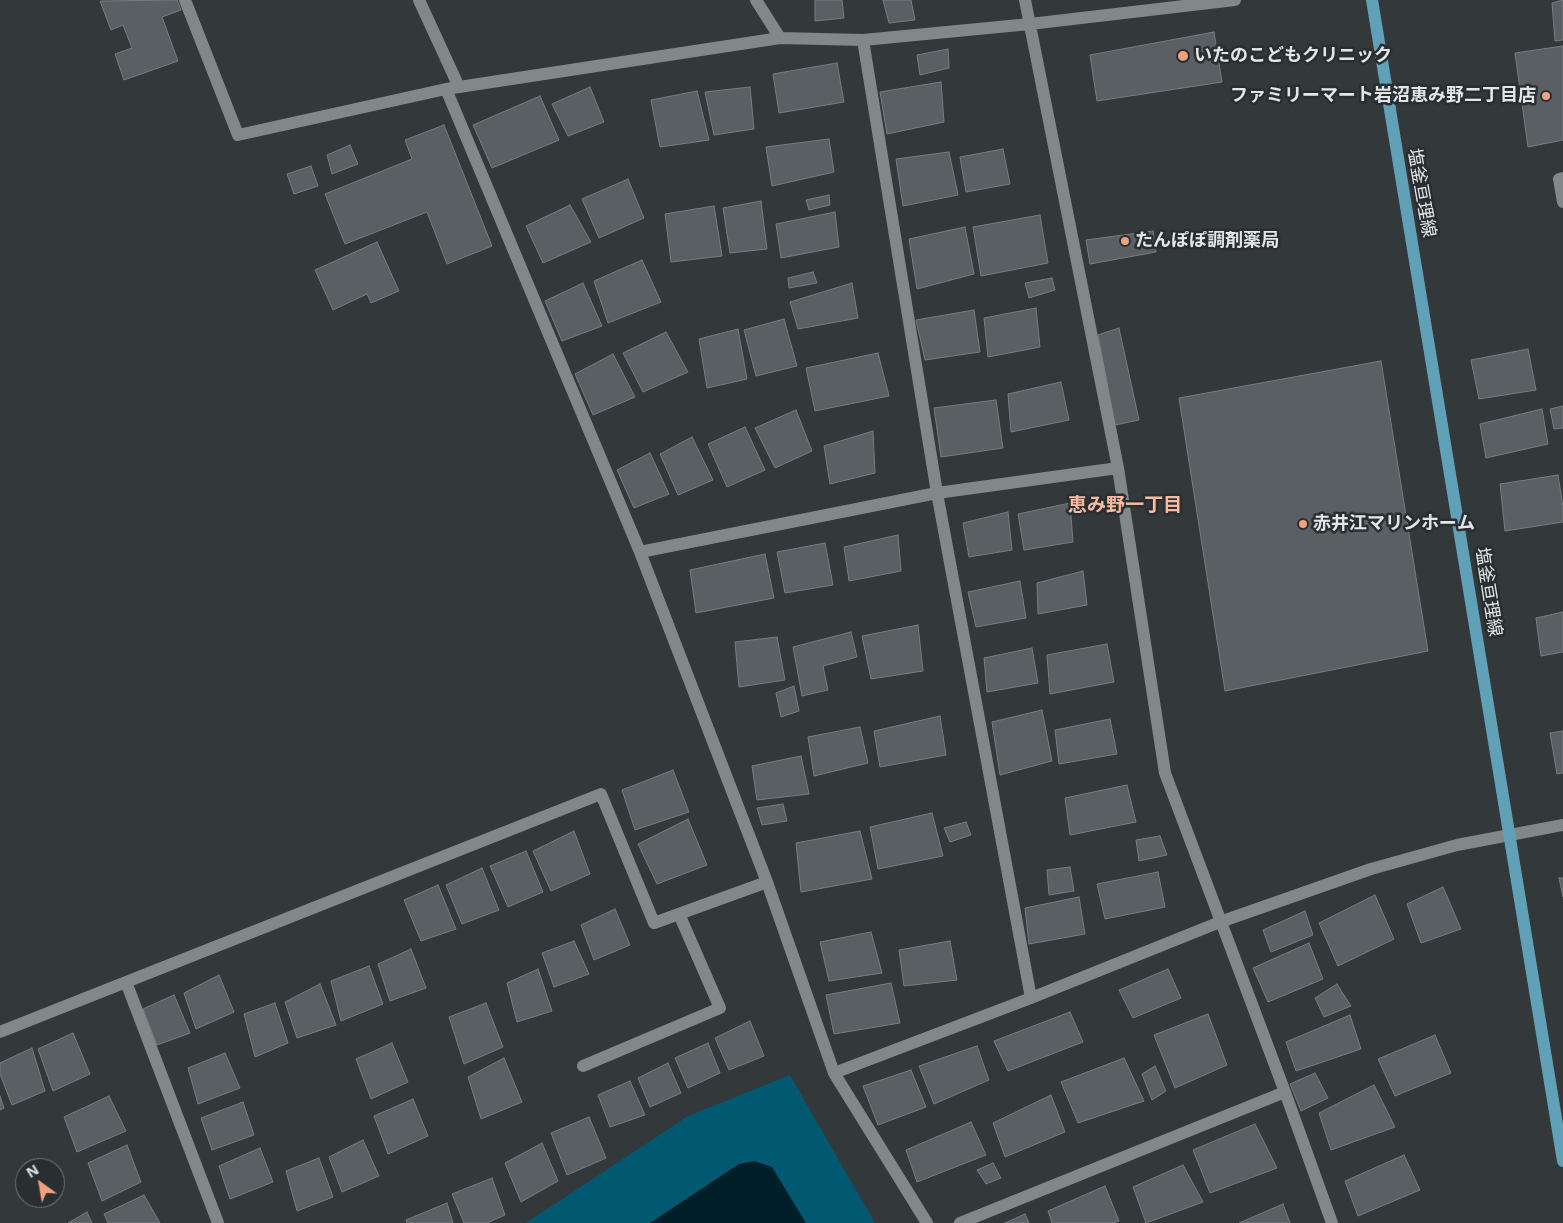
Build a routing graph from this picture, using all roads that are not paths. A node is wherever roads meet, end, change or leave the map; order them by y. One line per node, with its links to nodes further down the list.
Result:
1 (185, 0): 11 (street)
2 (419, 0): 10 (street)
3 (756, 0): 8 (street)
4 (1025, 0): 7 (street)
5 (1235, 0): 7 (street)
6 (1372, 0): 18 (main road, 塩釜亘理線)
7 (1030, 24): 9 (street); 14 (street)
8 (780, 38): 9 (street); 10 (street)
9 (863, 40): 15 (street)
10 (459, 87): 11 (street)
11 (446, 89): 16 (street)
12 (1563, 178): 13 (street)
13 (1563, 202)
14 (1118, 468): 15 (street); 21 (street)
15 (937, 492): 16 (street); 23 (street)
16 (640, 552): 19 (street)
17 (1563, 825): 18 (street)
18 (1510, 834): 21 (street); 28 (main road, 塩釜亘理線)
19 (767, 882): 20 (street); 26 (street)
20 (679, 914): 22 (street); 25 (street)
21 (1220, 922): 23 (street); 27 (street)
22 (126, 982): 24 (street); 29 (street)
23 (1031, 998): 26 (street)
24 (0, 1032)
25 (583, 1066)
26 (834, 1073): 30 (street)
27 (1285, 1092): 31 (street); 32 (street)
28 (1563, 1161)
29 (218, 1223)
30 (928, 1223)
31 (960, 1223)
32 (1332, 1223)

